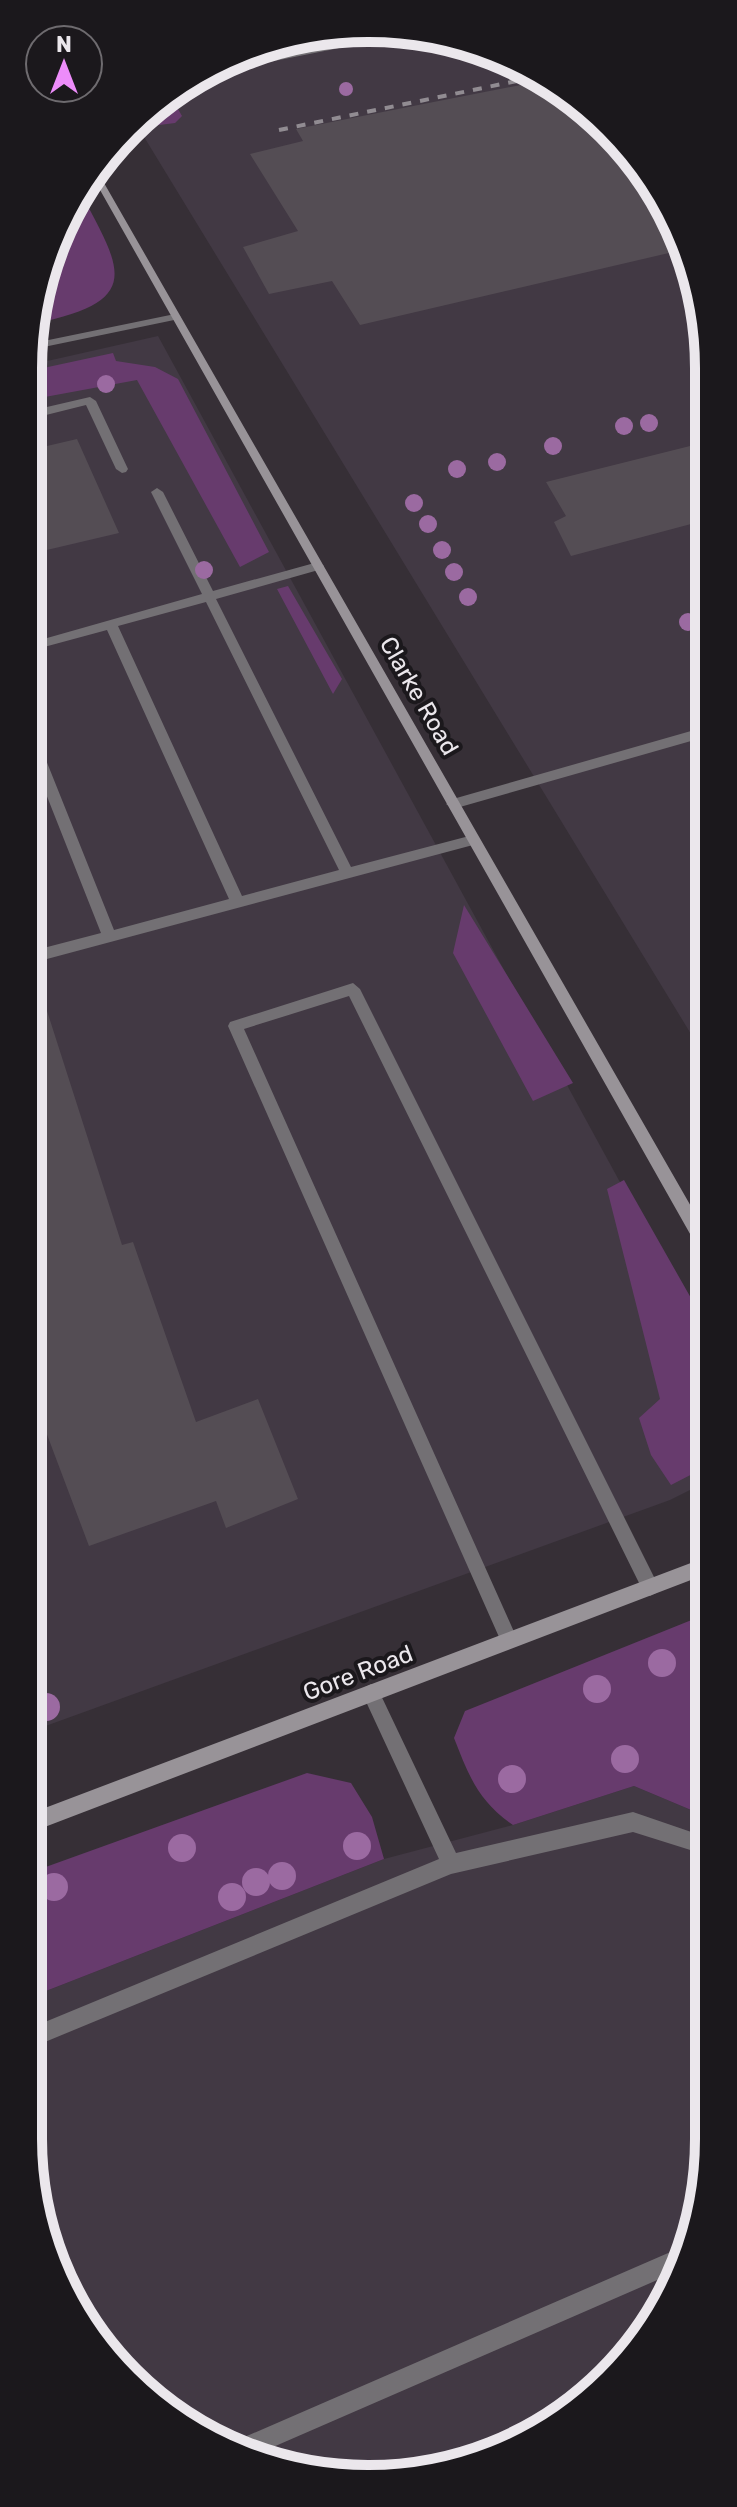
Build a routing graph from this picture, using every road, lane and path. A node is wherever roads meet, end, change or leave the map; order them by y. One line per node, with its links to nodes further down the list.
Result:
1 (361, 42): 2 (street)
2 (258, 61)
3 (100, 182): 4 (main road, Clarke Road)
4 (175, 317): 5 (street); 9 (main road, Clarke Road)
5 (43, 344)
6 (42, 412): 7 (street)
7 (122, 469)
8 (157, 492): 10 (street)
9 (318, 566): 10 (street); 15 (main road, Clarke Road)
10 (210, 597): 11 (street); 17 (street)
11 (111, 625): 12 (street); 18 (street)
12 (42, 644)
13 (695, 735): 15 (street)
14 (42, 768): 19 (street)
15 (453, 804): 16 (main road, Clarke Road)
16 (473, 840): 17 (street); 21 (main road, Clarke Road)
17 (347, 873): 18 (street)
18 (237, 901): 19 (street)
19 (109, 935): 20 (street)
20 (42, 954)
21 (695, 1227)
22 (695, 1570): 23 (main road, Gore Road)
23 (650, 1587): 24 (main road, Gore Road); 24 (street)
24 (509, 1640): 25 (main road, Gore Road)
25 (371, 1693): 26 (main road, Gore Road); 28 (street)
26 (42, 1819)
27 (695, 1842): 28 (street)
28 (451, 1864): 29 (street)
29 (42, 2033)
30 (670, 2263): 31 (street)
31 (254, 2444)

